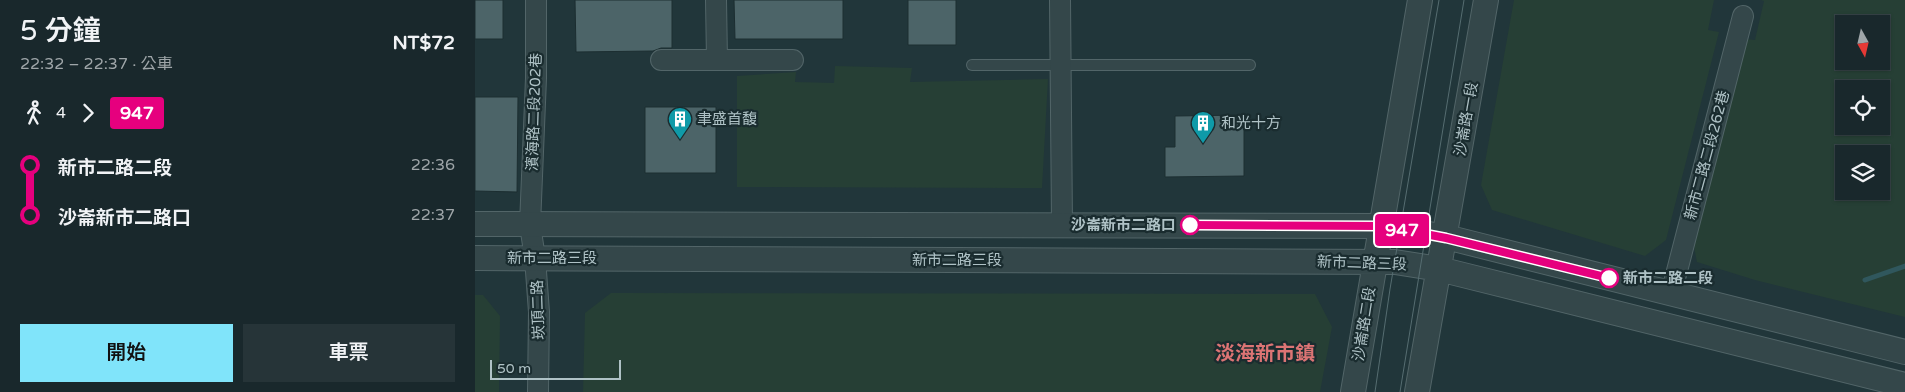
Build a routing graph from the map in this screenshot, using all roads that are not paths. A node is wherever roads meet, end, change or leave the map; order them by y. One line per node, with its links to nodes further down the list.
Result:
1 (536, 0): 15 (street, 濱海路二段202巷)
2 (716, 0): 8 (street)
3 (1060, 0): 12 (street)
4 (1420, 0): 16 (street)
5 (1486, 0): 17 (street, 沙崙路一段)
6 (1743, 16): 22 (street, 新市二路二段262巷)
7 (661, 60): 8 (street)
8 (717, 60): 9 (street)
9 (793, 60)
10 (972, 65): 12 (lane)
11 (1250, 65): 12 (lane)
12 (1060, 66): 14 (street)
13 (475, 224): 15 (street)
14 (1062, 224): 15 (street); 16 (street)
15 (530, 225): 19 (street, 濱海路二段202巷)
16 (1383, 226): 17 (street); 20 (street, 沙崙路二段)
17 (1446, 238): 21 (street); 22 (street)
18 (475, 258): 19 (street, 新市二路三段)
19 (535, 258): 20 (street, 新市二路三段); 25 (street, 崁頂二路)
20 (1373, 262): 21 (street, 新市二路三段); 26 (street, 沙崙路二段)
21 (1439, 270): 24 (street); 27 (street)
22 (1671, 294): 23 (street)
23 (1905, 352)
24 (1905, 385)
25 (538, 392)
26 (1353, 392)
27 (1417, 392)

